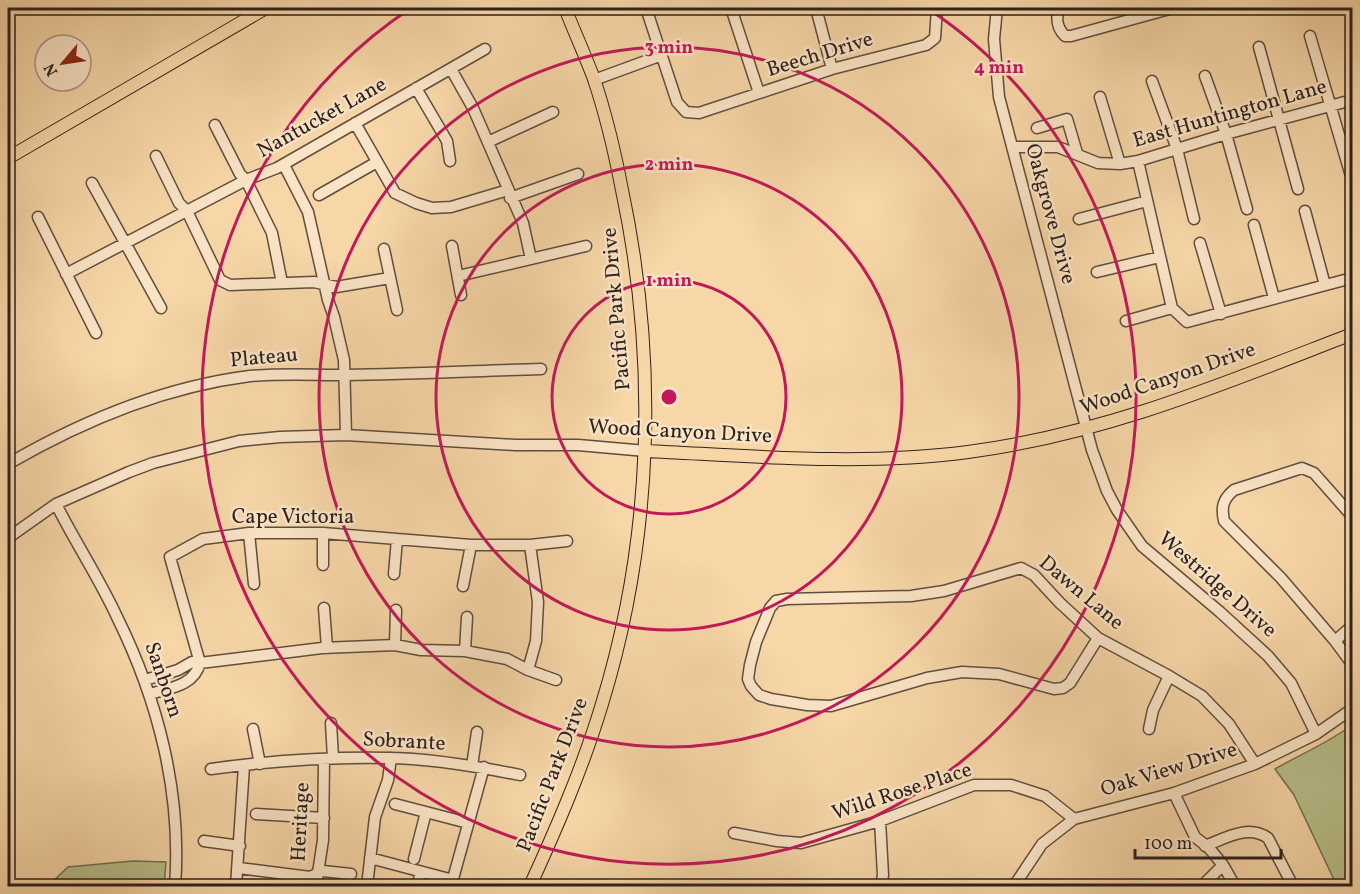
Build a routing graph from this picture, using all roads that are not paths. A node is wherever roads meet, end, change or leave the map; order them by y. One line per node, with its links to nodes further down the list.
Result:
1 (266, 8): 35 (main road)
2 (565, 8): 17 (main road, Pacific Park Drive)
3 (646, 8): 13 (street)
4 (731, 8): 20 (street)
5 (816, 8): 15 (street)
6 (937, 8): 15 (street, Beech Drive)
7 (997, 8): 31 (street, Oakgrove Drive)
8 (1059, 8): 9 (street)
9 (1173, 8)
10 (1310, 36): 23 (street)
11 (1259, 47): 25 (street)
12 (486, 49): 14 (street, Nantucket Lane)
13 (662, 55): 17 (street); 20 (street, Beech Drive)
14 (451, 69): 19 (street, Nantucket Lane); 30 (street)
15 (832, 69): 20 (street, Beech Drive)
16 (1205, 76): 29 (street)
17 (594, 80): 84 (main road, Pacific Park Drive)
18 (1152, 81): 32 (street)
19 (416, 88): 26 (street, Nantucket Lane); 36 (street, Nantucket Lane)
20 (759, 93)
21 (1100, 97): 39 (street)
22 (1353, 100): 23 (street, East Huntington Lane)
23 (1331, 106): 25 (street, East Huntington Lane); 42 (street)
24 (553, 112): 30 (street)
25 (1280, 120): 29 (street, East Huntington Lane); 45 (street)
26 (355, 123): 38 (street); 40 (street, Nantucket Lane)
27 (215, 125): 43 (street, Nantucket Lane)
28 (1037, 128): 33 (street)
29 (1226, 134): 32 (street, East Huntington Lane); 49 (street)
30 (488, 142): 46 (street)
31 (1012, 147): 33 (street, East Huntington Lane); 82 (street, Oakgrove Drive)
32 (1177, 149): 37 (street, East Huntington Lane); 54 (street)
33 (1077, 153): 39 (street, East Huntington Lane)
34 (156, 156): 50 (street)
35 (8, 158)
36 (450, 161)
37 (1138, 161): 39 (street, East Huntington Lane); 48 (street)
38 (377, 162): 46 (street); 47 (street)
39 (1120, 164)
40 (284, 165): 43 (street, Nantucket Lane); 69 (street)
41 (578, 174): 46 (street)
42 (1352, 176)
43 (246, 180): 50 (street, Nantucket Lane); 68 (street)
44 (92, 183): 57 (street)
45 (1298, 189)
46 (509, 194): 62 (street)
47 (319, 195)
48 (1147, 201): 53 (street); 61 (street)
49 (1247, 209)
50 (187, 211): 57 (street, Nantucket Lane); 68 (street)
51 (1305, 211): 70 (street)
52 (38, 217): 64 (street)
53 (1079, 219)
54 (1194, 219)
55 (1254, 225): 72 (street)
56 (1200, 243): 76 (street)
57 (126, 244): 64 (street, Nantucket Lane); 73 (street)
58 (452, 246): 65 (street)
59 (586, 246): 62 (street)
60 (384, 249): 66 (street)
61 (1160, 257): 63 (street); 74 (street)
62 (531, 259): 65 (street)
63 (1096, 272)
64 (66, 274): 78 (street)
65 (458, 276): 71 (street)
66 (390, 278): 69 (street); 75 (street)
67 (1353, 278): 70 (street)
68 (282, 283): 69 (street)
69 (325, 285): 81 (street)
70 (1325, 285): 72 (street)
71 (461, 295)
72 (1274, 298): 76 (street)
73 (161, 308)
74 (1172, 308): 76 (street); 77 (street)
75 (397, 310)
76 (1221, 314)
77 (1126, 321)
78 (96, 333)
79 (1353, 334): 82 (main road, Wood Canyon Drive)
80 (541, 369): 81 (street, Plateau)
81 (344, 375): 83 (street); 85 (street, Plateau)
82 (1086, 428): 84 (main road, Wood Canyon Drive); 120 (street, Westridge Drive)
83 (346, 435): 84 (street, Wood Canyon Drive); 86 (street, Wood Canyon Drive)
84 (646, 451): 155 (main road, Pacific Park Drive)
85 (8, 464)
86 (56, 504): 90 (street, Wood Canyon Drive); 112 (street, Sanborn)
87 (1353, 516): 104 (street)
88 (249, 533): 89 (street, Cape Victoria); 97 (street); 108 (street, Cape Victoria)
89 (323, 533): 91 (street, Cape Victoria); 95 (street)
90 (8, 538)
91 (397, 539): 93 (street, Cape Victoria); 96 (street)
92 (567, 541): 94 (street, Cape Victoria)
93 (471, 545): 94 (street, Cape Victoria); 98 (street)
94 (530, 545): 110 (street)
95 (323, 565)
96 (394, 574)
97 (254, 584)
98 (463, 586)
99 (324, 608): 106 (street)
100 (396, 610): 105 (street)
101 (467, 617): 107 (street)
102 (1353, 626): 104 (street)
103 (1098, 638): 103 (street, Dawn Lane); 111 (street, Dawn Lane)
104 (1335, 641): 109 (street)
105 (395, 645): 106 (street); 107 (street)
106 (327, 648): 108 (street)
107 (465, 651): 110 (street)
108 (200, 663): 112 (street); 114 (street)
109 (1353, 664)
110 (528, 670): 113 (street)
111 (1169, 676): 118 (street); 124 (street, Dawn Lane)
112 (145, 680): 114 (street, Sanborn)
113 (556, 680)
114 (150, 694): 150 (street, Sanborn)
115 (1353, 709): 120 (street, Oak View Drive)
116 (331, 723): 122 (street, Sobrante)
117 (253, 729): 123 (street)
118 (1149, 729)
119 (477, 732): 126 (street, Sobrante)
120 (1316, 734): 124 (street, Oak View Drive)
121 (391, 758): 122 (street, Sobrante); 126 (street, Sobrante); 142 (street)
122 (328, 759): 123 (street, Sobrante); 134 (street, Heritage)
123 (260, 764): 125 (street, Sobrante)
124 (1255, 764): 130 (street, Oak View Drive)
125 (244, 766): 128 (street, Sobrante); 140 (street)
126 (472, 766): 127 (street, Sobrante)
127 (484, 767): 129 (street, Sobrante); 137 (street)
128 (211, 769)
129 (520, 775)
130 (1174, 793): 135 (street, Oak View Drive); 141 (street)
131 (395, 804): 132 (street)
132 (426, 812): 137 (street); 143 (street)
133 (256, 814): 134 (street)
134 (324, 818): 148 (street, Heritage)
135 (1074, 819): 136 (street, Wild Rose Place); 157 (street, Oak View Drive)
136 (880, 821): 138 (street, Wild Rose Place); 156 (street)
137 (468, 823): 149 (street)
138 (734, 833)
139 (204, 841): 140 (street)
140 (240, 846): 145 (street)
141 (1205, 846): 144 (street); 160 (street)
142 (370, 858): 146 (street); 153 (street)
143 (414, 859)
144 (1224, 865): 158 (street); 159 (street)
145 (239, 868): 148 (street); 151 (street)
146 (421, 872): 149 (street); 154 (street)
147 (351, 874): 148 (street)
148 (318, 875): 152 (street, Heritage)
149 (452, 883)
150 (175, 886)
151 (236, 886)
152 (316, 886)
153 (367, 886)
154 (417, 886)
155 (530, 886)
156 (881, 886)
157 (1014, 886)
158 (1202, 886)
159 (1235, 886)
160 (1293, 886)

